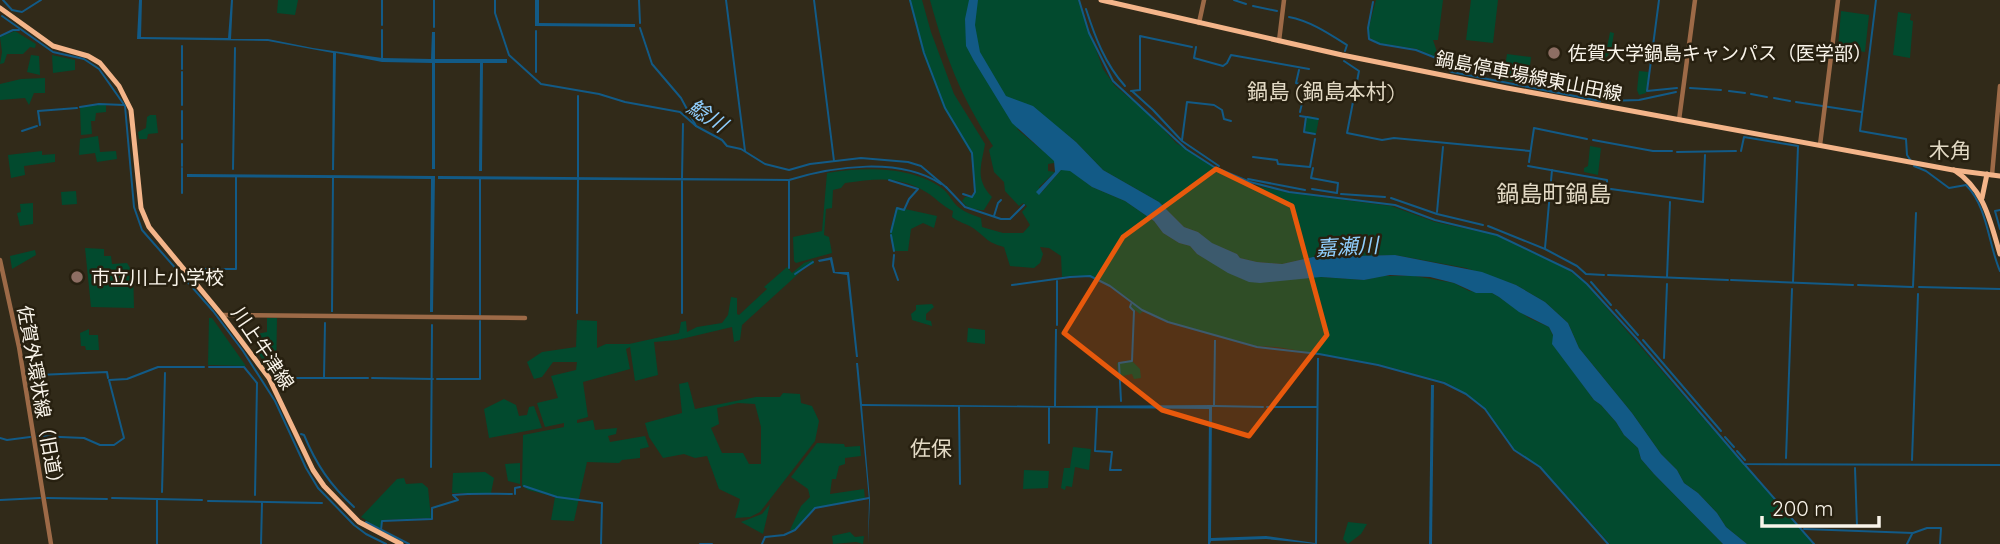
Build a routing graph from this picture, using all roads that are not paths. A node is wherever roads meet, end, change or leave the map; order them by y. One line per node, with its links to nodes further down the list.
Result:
1 (1101, 0): 7 (main road, 鍋島停車場線東山田線)
2 (1204, 0): 7 (street)
3 (1284, 0): 8 (street)
4 (1695, 0): 10 (street)
5 (1838, 0): 11 (street)
6 (0, 8): 18 (main road, 川上牛津線)
7 (1199, 24): 8 (main road, 鍋島停車場線東山田線)
8 (1279, 41): 10 (main road, 鍋島停車場線東山田線)
9 (2000, 86): 13 (street)
10 (1679, 120): 11 (main road, 鍋島停車場線東山田線)
11 (1820, 145): 12 (main road, 鍋島停車場線東山田線)
12 (1953, 170): 13 (main road, 鍋島停車場線東山田線); 15 (main road)
13 (1989, 174): 14 (main road, 鍋島停車場線東山田線); 15 (main road)
14 (2000, 176)
15 (1982, 198): 16 (main road)
16 (2000, 254)
17 (0, 260): 20 (street, 佐賀外環状線（旧道）)
18 (223, 315): 19 (street); 21 (main road, 川上牛津線)
19 (525, 318)
20 (51, 544)
21 (401, 544)

